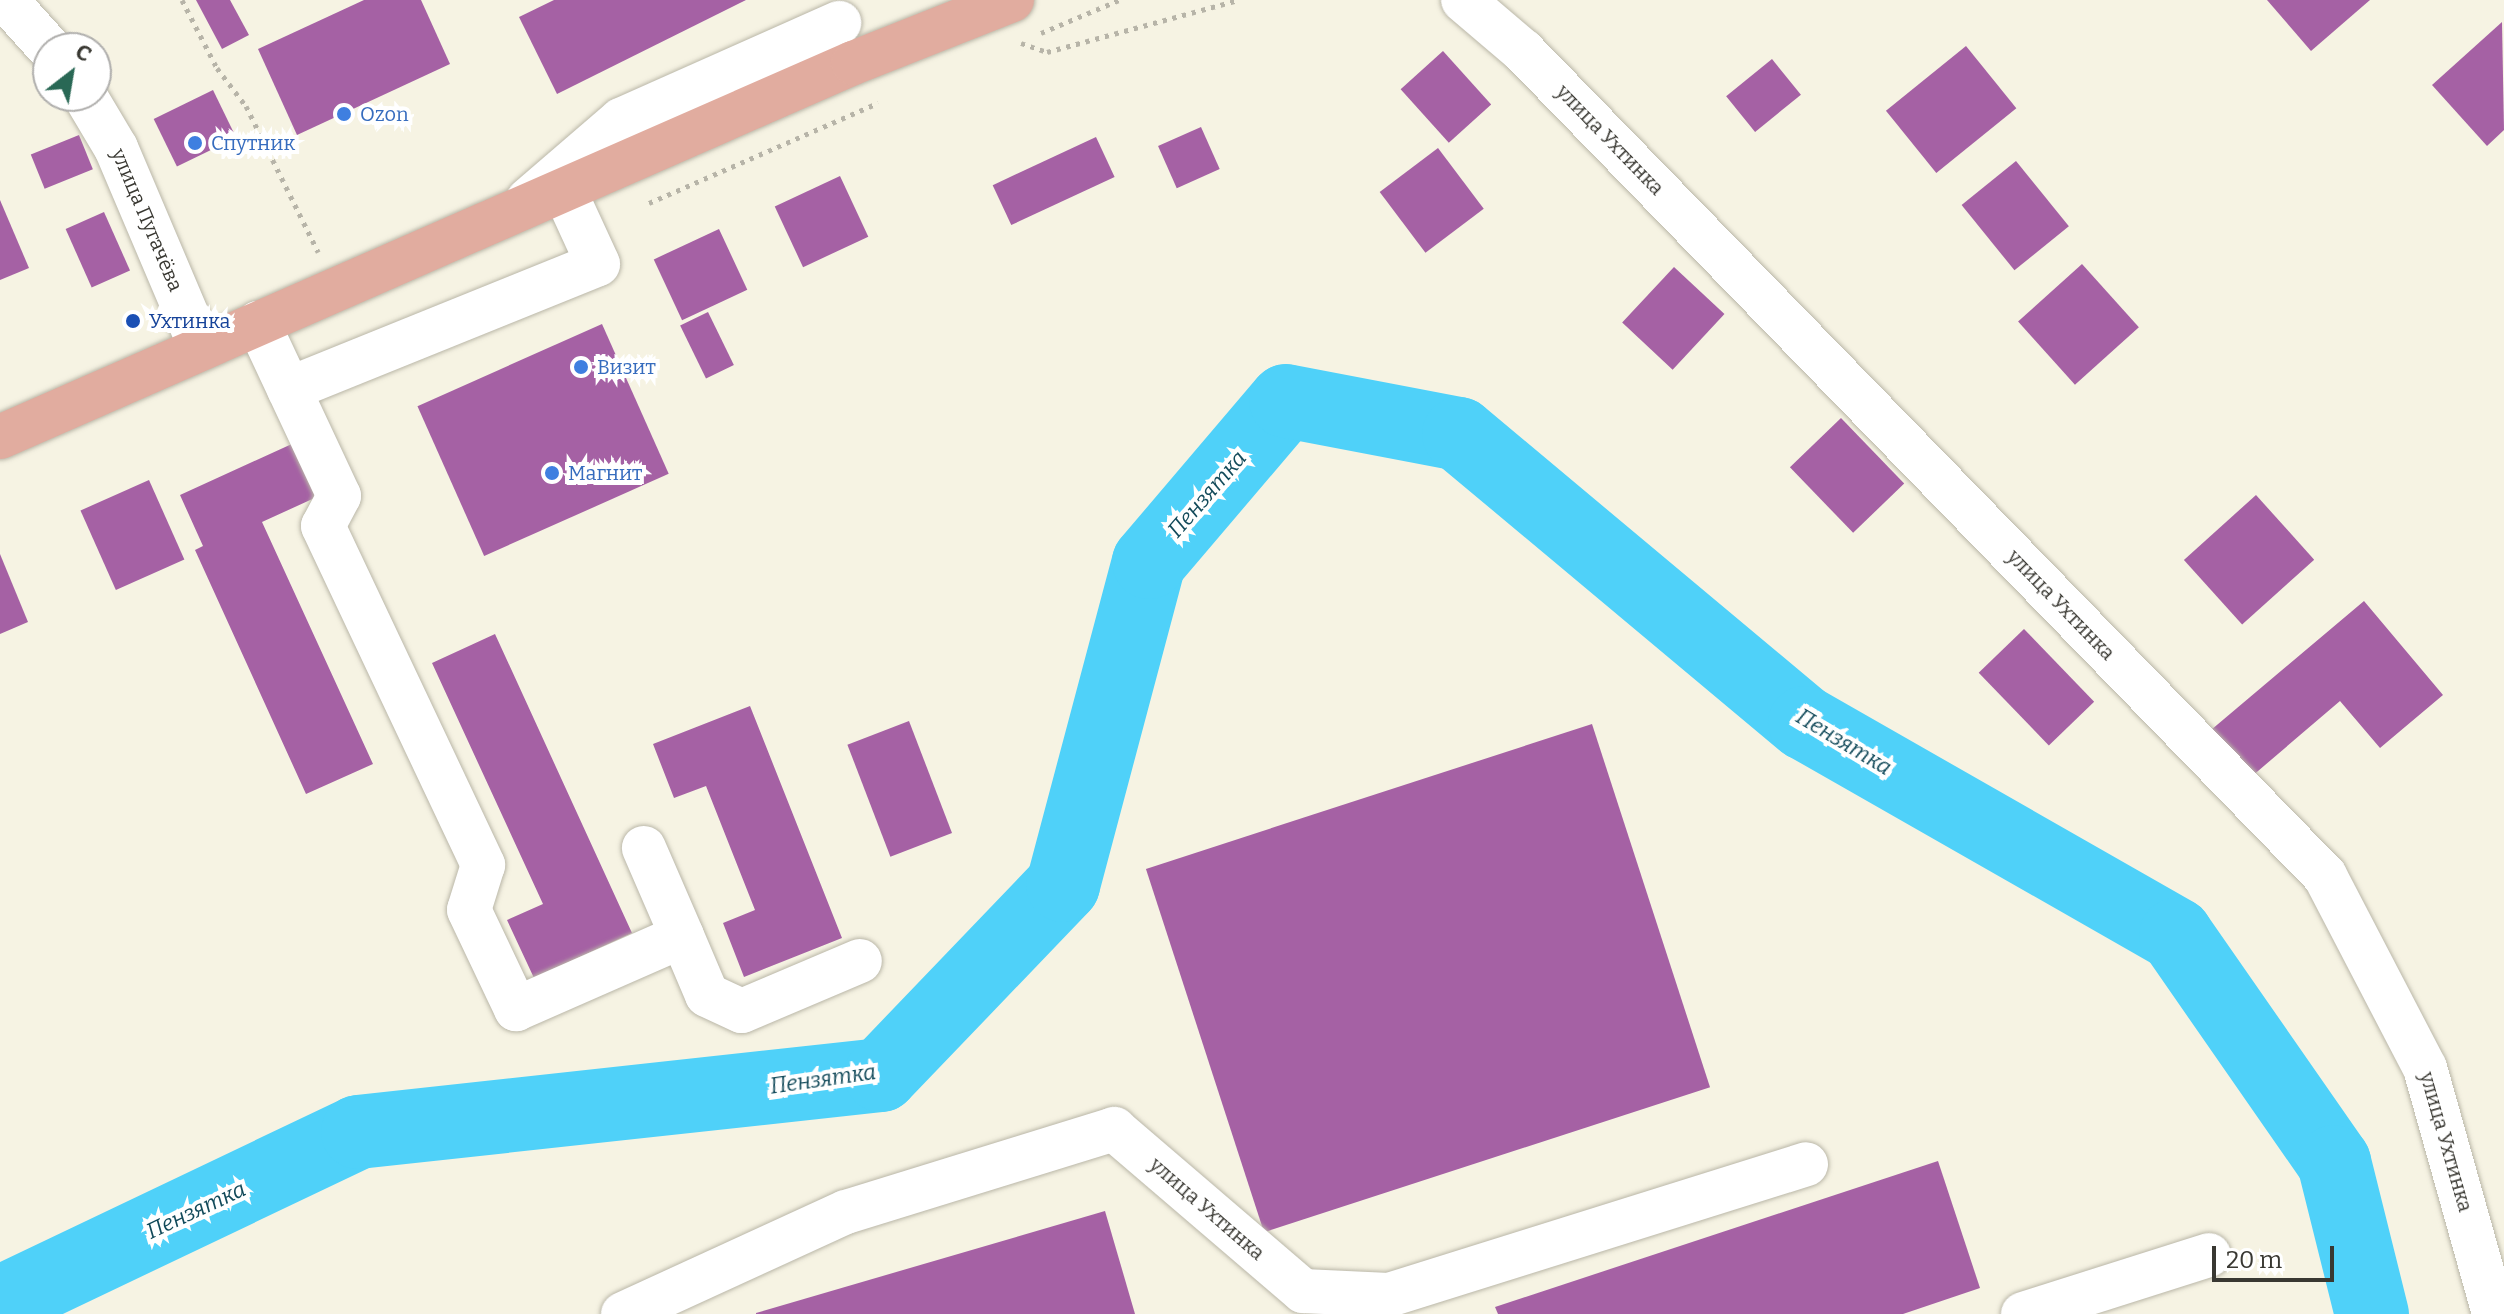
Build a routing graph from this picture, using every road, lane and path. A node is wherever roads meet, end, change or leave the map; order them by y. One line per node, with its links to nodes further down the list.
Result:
1 (6, 0): 7 (street)
2 (182, 0): 13 (path)
3 (1012, 0): 9 (main road)
4 (1239, 0): 8 (path)
5 (1463, 0): 26 (street, улица Ухтинка)
6 (838, 11): 9 (street); 12 (street)
7 (35, 32)
8 (1018, 43)
9 (853, 63): 11 (main road)
10 (95, 112): 15 (street, улица Пугачёва)
11 (564, 190): 12 (main road); 16 (street)
12 (514, 212): 13 (main road)
13 (336, 290): 14 (main road)
14 (258, 323): 15 (main road); 16 (street)
15 (201, 348): 17 (main road)
16 (289, 389): 19 (street)
17 (0, 437)
18 (644, 848): 19 (street)
19 (682, 936): 20 (street)
20 (860, 961)
21 (1806, 1164): 23 (street, улица Ухтинка)
22 (2209, 1255): 25 (street)
23 (1394, 1305): 24 (street, улица Ухтинка)
24 (623, 1314)
25 (2023, 1314)
26 (2494, 1314)

